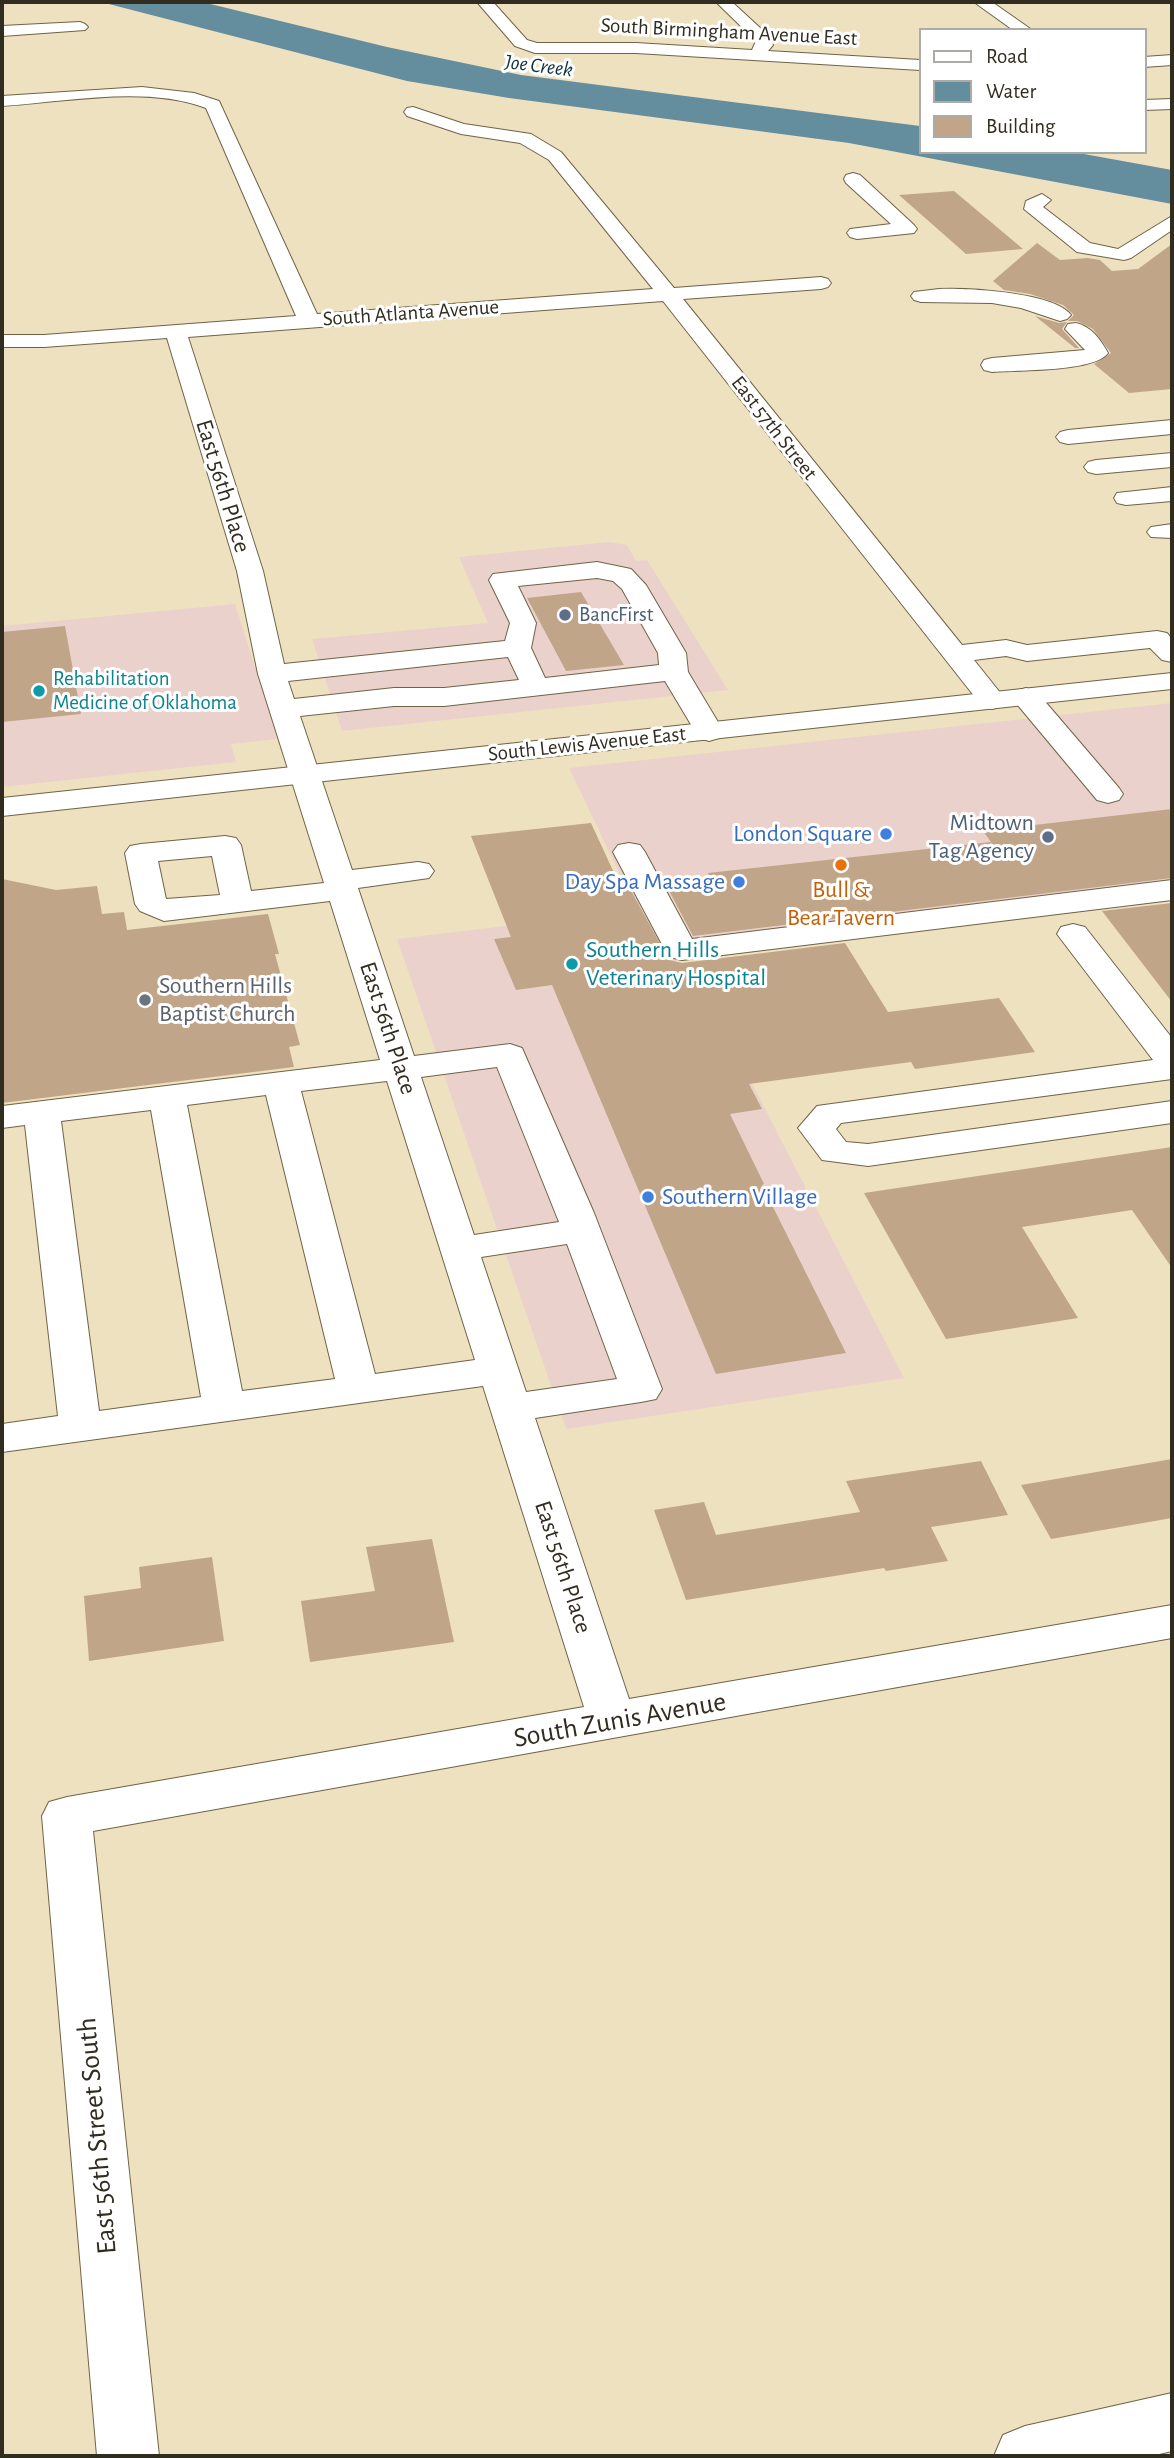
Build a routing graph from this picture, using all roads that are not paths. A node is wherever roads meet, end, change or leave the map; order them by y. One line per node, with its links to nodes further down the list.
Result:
1 (485, 2): 7 (street, South Birmingham Avenue East)
2 (724, 2): 7 (street)
3 (982, 2): 5 (street)
4 (80, 27): 6 (street)
5 (1021, 28)
6 (2, 32)
7 (756, 55): 10 (street, South Birmingham Avenue East)
8 (1172, 60): 9 (street)
9 (1146, 62)
10 (918, 65)
11 (2, 101): 22 (street)
12 (1172, 104): 13 (street)
13 (1146, 105)
14 (413, 112): 20 (street, East 57th Street)
15 (853, 179): 18 (street)
16 (1042, 200): 17 (street)
17 (1172, 222)
18 (856, 233)
19 (821, 283): 20 (street, South Atlanta Avenue)
20 (668, 294): 22 (street, South Atlanta Avenue); 33 (street, East 57th Street)
21 (921, 296): 25 (street)
22 (309, 321): 23 (street, South Atlanta Avenue)
23 (175, 331): 24 (street, South Atlanta Avenue); 36 (street, East 56th Place)
24 (2, 341)
25 (992, 365)
26 (1172, 427): 27 (street)
27 (1068, 437)
28 (1172, 460): 29 (street)
29 (1096, 467)
30 (1172, 494): 31 (street)
31 (1126, 498)
32 (517, 648): 35 (street); 36 (street); 38 (street)
33 (953, 654): 34 (street); 40 (street, East 57th Street)
34 (1172, 654)
35 (674, 672): 38 (street); 42 (street)
36 (272, 674): 41 (street, East 56th Place)
37 (1172, 681): 39 (street, South Lewis Avenue East)
38 (536, 688): 41 (street)
39 (1026, 697): 40 (street, South Lewis Avenue East); 44 (street)
40 (992, 700): 42 (street, South Lewis Avenue East)
41 (285, 709): 43 (street, East 56th Place)
42 (709, 732): 43 (street, South Lewis Avenue East)
43 (305, 774): 45 (street, South Lewis Avenue East); 48 (street, East 56th Place)
44 (1108, 794)
45 (2, 807)
46 (629, 852): 49 (street)
47 (418, 871): 48 (street)
48 (341, 885): 50 (street); 53 (street, East 56th Place)
49 (1172, 890)
50 (238, 903)
51 (1073, 934): 52 (street)
52 (1172, 1062)
53 (401, 1068): 55 (street); 60 (street); 61 (street, East 56th Place)
54 (1172, 1068): 58 (street)
55 (281, 1083): 56 (street); 63 (street)
56 (167, 1097): 57 (street); 64 (street)
57 (42, 1112): 59 (street); 65 (street)
58 (1172, 1112)
59 (2, 1117)
60 (581, 1230): 61 (street); 62 (street)
61 (459, 1249): 62 (street, East 56th Place)
62 (505, 1389): 63 (street); 68 (street, East 56th Place)
63 (358, 1390): 64 (street)
64 (224, 1408): 65 (street)
65 (80, 1427): 66 (street)
66 (2, 1438)
67 (1172, 1622): 68 (street, South Zunis Avenue)
68 (613, 1722): 69 (street, South Zunis Avenue)
69 (67, 1816): 71 (street, East 56th Street South)
70 (1172, 2422): 72 (street)
71 (128, 2456)
72 (1025, 2456)

